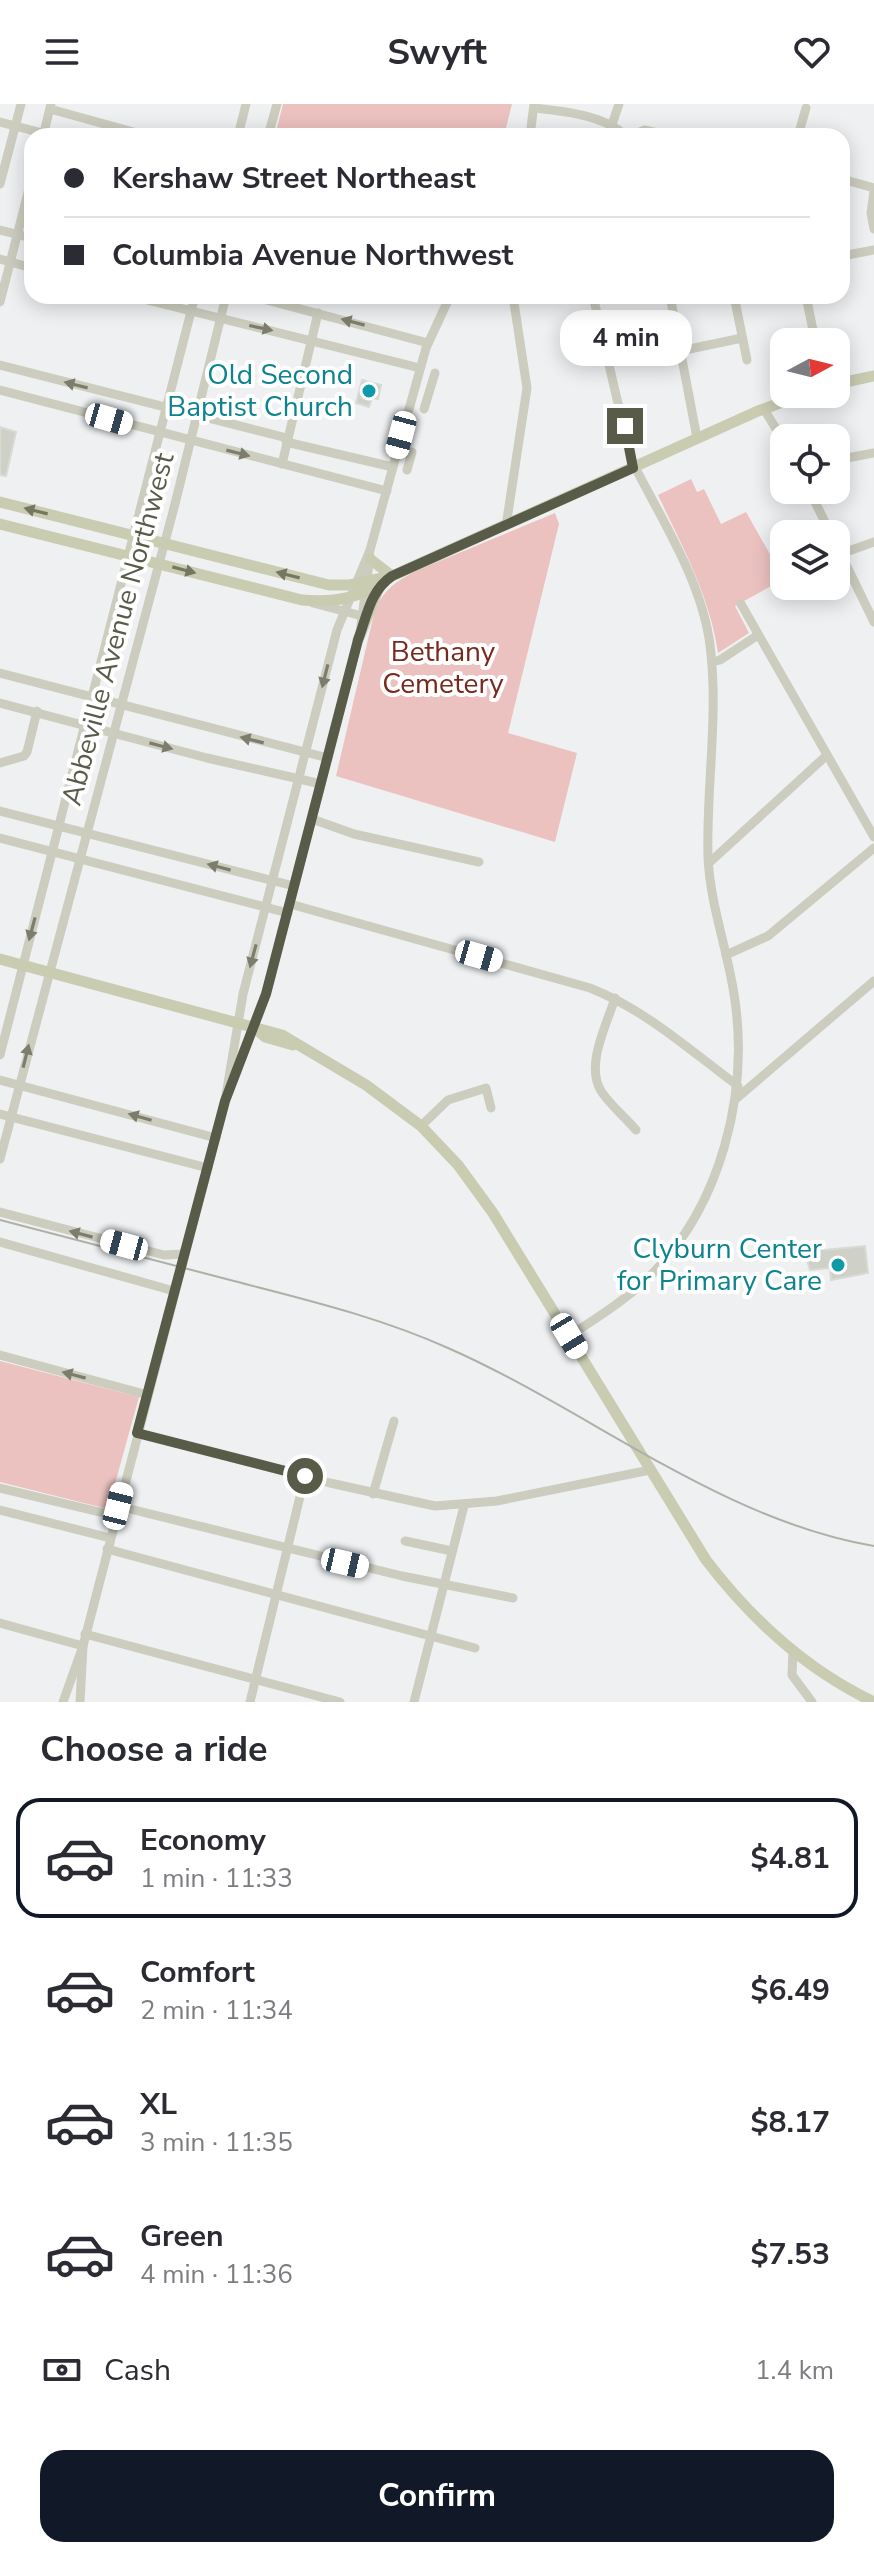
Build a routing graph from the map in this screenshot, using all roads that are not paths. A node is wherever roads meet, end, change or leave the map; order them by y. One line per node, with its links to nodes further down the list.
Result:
1 (21, 104): 9 (street)
2 (246, 104): 13 (street)
3 (277, 104): 14 (street)
4 (619, 104): 10 (street)
5 (534, 106): 10 (street); 15 (street)
6 (50, 107): 11 (street); 12 (street)
7 (806, 108): 17 (street)
8 (0, 122): 9 (street)
9 (15, 126): 18 (street); 20 (street)
10 (613, 126): 16 (street)
11 (48, 128)
12 (121, 128)
13 (240, 128)
14 (270, 128)
15 (531, 128)
16 (616, 128)
17 (800, 128)
18 (24, 129)
19 (850, 182): 21 (street)
20 (0, 184)
21 (874, 190): 23 (street)
22 (24, 210): 25 (street)
23 (874, 229)
24 (0, 230): 25 (street)
25 (18, 234): 26 (street); 30 (street)
26 (24, 236)
27 (874, 250): 28 (street)
28 (850, 254)
29 (0, 259): 30 (street)
30 (11, 262): 31 (street); 32 (street)
31 (24, 266)
32 (0, 302)
33 (159, 304): 43 (street)
34 (193, 304): 43 (street, Abbeville Avenue Northwest)
35 (224, 304): 45 (street, Abbeville Avenue Northwest)
36 (283, 304): 44 (street)
37 (446, 304): 49 (street)
38 (514, 304): 79 (street)
39 (595, 304): 75 (street)
40 (671, 304): 50 (street)
41 (736, 304): 47 (street)
42 (808, 304): 46 (street)
43 (190, 313): 45 (street); 61 (street, Abbeville Avenue Northwest)
44 (318, 313): 48 (street); 49 (street, one-way to 44)
45 (221, 320): 48 (street, one-way to 48); 64 (street, Abbeville Avenue Northwest)
46 (813, 328)
47 (742, 338): 50 (street); 51 (street)
48 (312, 341): 53 (street); 68 (street)
49 (428, 343): 53 (street)
50 (680, 351): 67 (street)
51 (747, 360)
52 (0, 365): 61 (street, one-way to 52)
53 (420, 368): 57 (street)
54 (435, 373): 59 (street)
55 (874, 376): 56 (main road)
56 (850, 381)
57 (414, 386): 59 (street); 73 (street)
58 (0, 390): 66 (street)
59 (430, 390): 62 (street)
60 (770, 407): 63 (main road)
61 (167, 409): 64 (street); 66 (street, Abbeville Avenue Northwest)
62 (424, 409)
63 (764, 409): 65 (street); 67 (main road)
64 (197, 416): 68 (street); 69 (street, Abbeville Avenue Northwest)
65 (773, 424)
66 (161, 434): 69 (street); 80 (street, Abbeville Avenue Northwest)
67 (697, 438): 75 (main road)
68 (286, 440): 73 (street); 74 (street)
69 (191, 441): 74 (street, one-way to 74); 82 (street, Abbeville Avenue Northwest)
70 (412, 452): 73 (street)
71 (874, 453): 72 (street)
72 (850, 457)
73 (394, 463): 76 (street)
74 (282, 464): 76 (street)
75 (634, 467): 79 (main road); 101 (street)
76 (387, 491): 84 (street)
77 (0, 502): 80 (main road, one-way to 77)
78 (0, 524): 85 (main road)
79 (506, 526): 88 (main road)
80 (136, 537): 82 (main road); 85 (street, Abbeville Avenue Northwest)
81 (874, 542): 83 (street)
82 (163, 543): 86 (street, Abbeville Avenue Northwest); 90 (main road, one-way to 82)
83 (850, 547)
84 (370, 555): 88 (main road); 91 (street)
85 (129, 556): 86 (main road); 103 (street, Abbeville Avenue Northwest)
86 (157, 563): 93 (main road, one-way to 93); 105 (street, Abbeville Avenue Northwest)
87 (850, 573): 98 (street)
88 (392, 576): 89 (main road); 91 (main road)
89 (380, 584): 91 (main road); 100 (main road)
90 (333, 585): 91 (main road); 94 (main road)
91 (361, 586): 92 (main road); 97 (street)
92 (349, 598): 94 (main road); 96 (street)
93 (302, 600): 94 (main road); 96 (street)
94 (330, 601)
95 (741, 604): 99 (street)
96 (343, 612): 97 (street); 109 (street, one-way to 109)
97 (362, 616): 100 (street)
98 (874, 622)
99 (758, 635): 101 (street); 110 (street)
100 (358, 640): 111 (street)
101 (712, 662): 125 (street)
102 (0, 673): 103 (street)
103 (93, 698): 105 (street); 107 (street, Abbeville Avenue Northwest)
104 (0, 703): 106 (street)
105 (119, 705): 108 (street, Abbeville Avenue Northwest); 109 (street, one-way to 105)
106 (37, 711): 107 (street); 112 (street)
107 (86, 725): 108 (street); 117 (street, Abbeville Avenue Northwest)
108 (112, 733): 113 (street, one-way to 113); 118 (street, Abbeville Avenue Northwest)
109 (306, 754): 111 (street); 113 (street)
110 (827, 755): 119 (street); 125 (street)
111 (328, 758): 114 (street)
112 (0, 763)
113 (299, 779): 114 (street); 126 (street)
114 (321, 784): 116 (street)
115 (0, 811): 117 (street)
116 (312, 819): 124 (street); 127 (street)
117 (61, 827): 118 (street); 122 (street, Abbeville Avenue Northwest)
118 (87, 833): 123 (street, Abbeville Avenue Northwest); 126 (street, one-way to 118)
119 (874, 837)
120 (0, 838): 122 (street)
121 (874, 848): 130 (street)
122 (54, 854): 123 (street); 132 (street, Abbeville Avenue Northwest, one-way to 132)
123 (79, 860): 128 (street); 133 (street, Abbeville Avenue Northwest)
124 (479, 862)
125 (709, 863): 130 (street)
126 (273, 880): 127 (street); 128 (street)
127 (294, 886): 129 (street)
128 (266, 907): 129 (street); 136 (street, one-way to 136)
129 (289, 909): 135 (street); 137 (street)
130 (726, 955): 141 (street)
131 (0, 959): 132 (main road)
132 (23, 965): 133 (main road); 138 (street, Abbeville Avenue Northwest)
133 (48, 971): 136 (main road); 140 (street, Abbeville Avenue Northwest, one-way to 133)
134 (874, 981): 142 (street)
135 (615, 998): 141 (street); 148 (street)
136 (238, 1022): 137 (main road); 143 (street)
137 (254, 1027): 143 (street); 147 (main road)
138 (0, 1055)
139 (0, 1080): 140 (street)
140 (19, 1085): 146 (street, Abbeville Avenue Northwest); 149 (street, one-way to 140)
141 (738, 1086): 142 (street)
142 (737, 1098): 156 (street)
143 (225, 1101): 149 (street)
144 (491, 1108): 147 (street)
145 (0, 1114): 146 (street)
146 (11, 1117): 150 (street, Abbeville Avenue Northwest); 151 (street)
147 (421, 1126): 156 (main road)
148 (636, 1130)
149 (216, 1138): 151 (street)
150 (0, 1159)
151 (208, 1168): 154 (street)
152 (0, 1212): 154 (street, one-way to 152)
153 (0, 1242): 155 (street)
154 (184, 1254): 155 (street)
155 (174, 1291): 158 (street)
156 (569, 1336): 161 (main road)
157 (0, 1355): 158 (street, one-way to 157)
158 (148, 1395): 160 (street)
159 (394, 1421): 164 (street)
160 (137, 1433): 162 (street); 167 (street)
161 (650, 1470): 165 (street); 180 (main road)
162 (305, 1476): 164 (street); 170 (street)
163 (0, 1488): 167 (street)
164 (373, 1494): 165 (street)
165 (464, 1506): 171 (street)
166 (0, 1510): 169 (street)
167 (117, 1511): 169 (street); 170 (street)
168 (405, 1541): 171 (street)
169 (108, 1543): 173 (street); 176 (street)
170 (288, 1549): 172 (street); 173 (street)
171 (452, 1551): 172 (street)
172 (443, 1586): 174 (street); 177 (street)
173 (277, 1596): 177 (street); 181 (street)
174 (513, 1598)
175 (0, 1623): 178 (street)
176 (85, 1634): 178 (street); 181 (street)
177 (430, 1636): 179 (street); 186 (street)
178 (83, 1646): 182 (street); 183 (street)
179 (475, 1648)
180 (793, 1651): 187 (street); 188 (main road)
181 (256, 1679): 184 (street); 185 (street)
182 (63, 1702)
183 (80, 1702)
184 (250, 1702)
185 (340, 1702)
186 (414, 1702)
187 (812, 1702)
188 (874, 1702)

